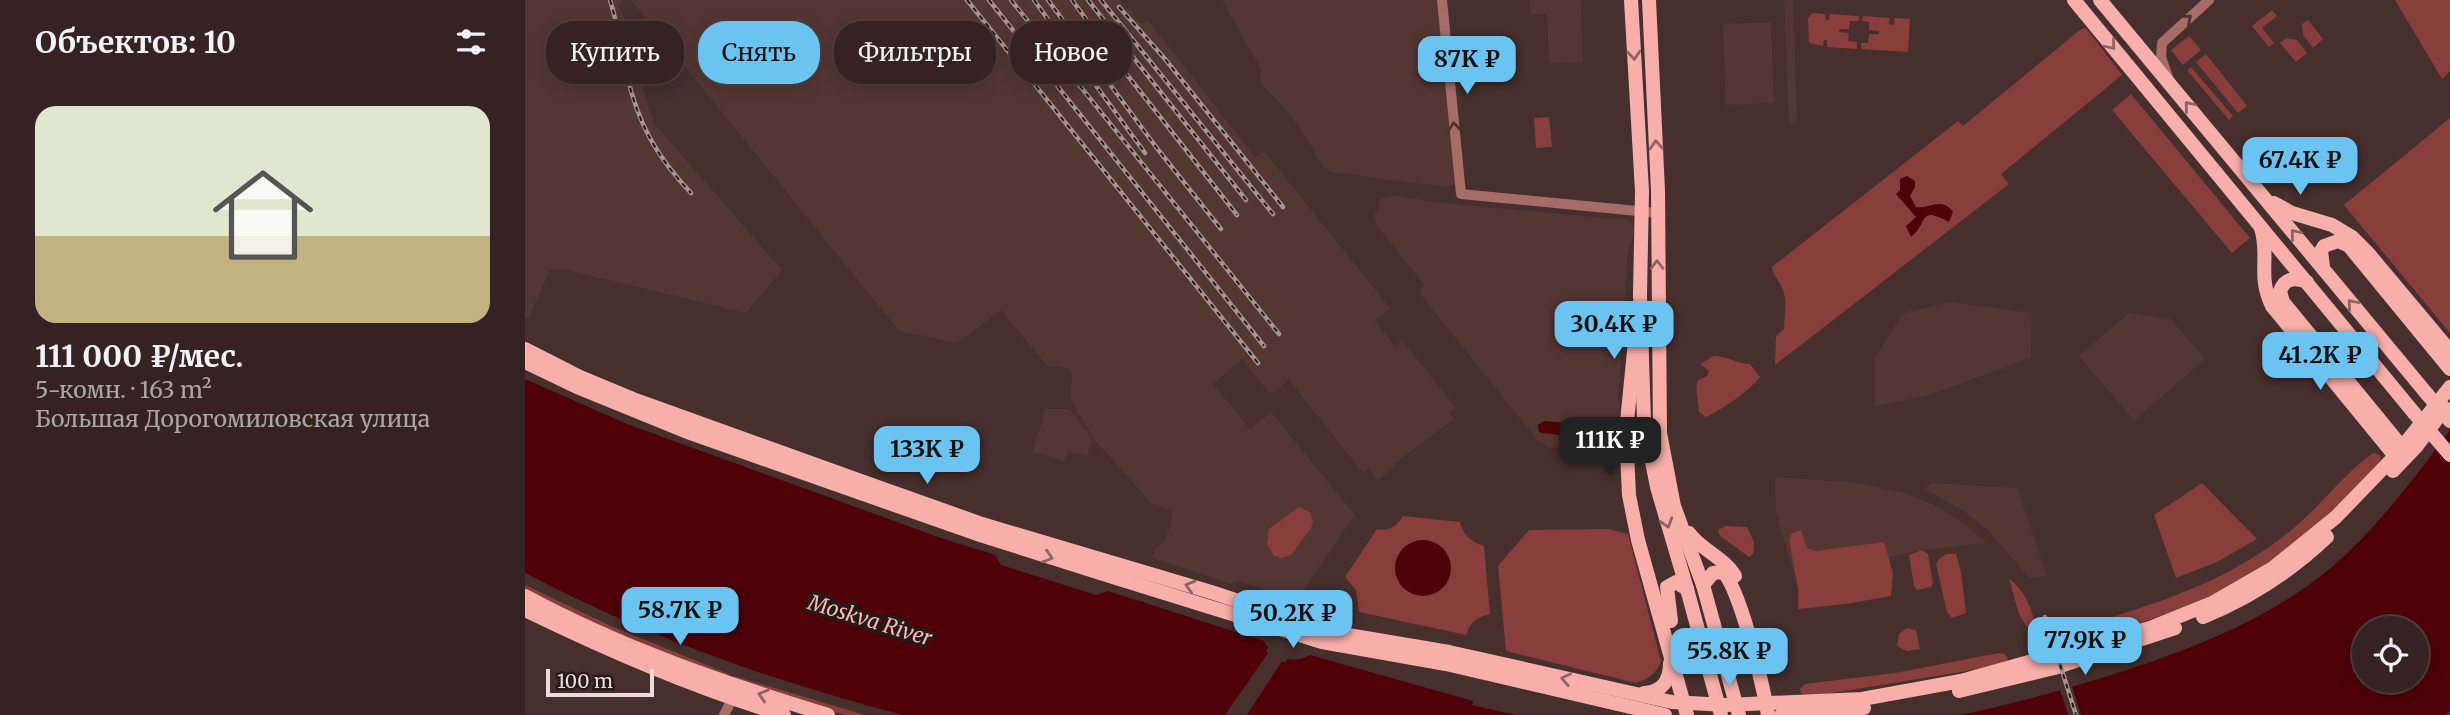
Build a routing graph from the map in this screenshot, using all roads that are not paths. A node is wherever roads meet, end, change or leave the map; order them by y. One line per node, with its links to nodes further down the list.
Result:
1 (1442, 0): 9 (street, one-way to 1)
2 (1631, 0): 9 (main road, one-way to 9)
3 (1649, 0): 10 (main road, one-way to 3)
4 (2074, 0): 11 (main road, one-way to 11)
5 (2100, 0): 7 (main road)
6 (2209, 0): 7 (street, one-way to 6)
7 (2171, 85): 8 (main road, one-way to 7)
8 (2264, 196): 12 (main road, one-way to 8); 16 (main road)
9 (1642, 212): 10 (street); 14 (main road)
10 (1658, 213): 24 (main road, one-way to 10)
11 (2260, 223): 13 (main road); 22 (main road)
12 (2323, 268): 18 (main road); 21 (main road, one-way to 12, bridge)
13 (2307, 282): 22 (main road); 23 (main road, bridge)
14 (1640, 295): 26 (main road, one-way to 26); 30 (main road)
15 (525, 349): 32 (main road, one-way to 15)
16 (2450, 351)
17 (525, 362): 38 (main road, one-way to 38)
18 (2450, 369)
19 (2450, 387): 22 (main road)
20 (2450, 401): 22 (main road)
21 (2450, 421)
22 (2400, 454): 34 (main road); 41 (main road)
23 (2450, 455)
24 (1675, 506): 25 (main road); 28 (main road)
25 (1703, 585): 28 (main road); 40 (main road, bridge)
26 (1687, 589): 33 (main road); 39 (main road, bridge)
27 (525, 596): 31 (main road)
28 (1741, 608): 34 (main road)
29 (525, 610): 31 (main road)
30 (1669, 648): 32 (main road); 33 (main road)
31 (735, 693): 35 (street); 36 (main road); 37 (main road, one-way to 31)
32 (1633, 693): 33 (main road)
33 (1689, 709): 34 (main road)
34 (1767, 710)
35 (724, 715)
36 (783, 715)
37 (828, 715)
38 (1665, 715)
39 (1721, 715)
40 (1739, 715)
41 (1781, 715)

